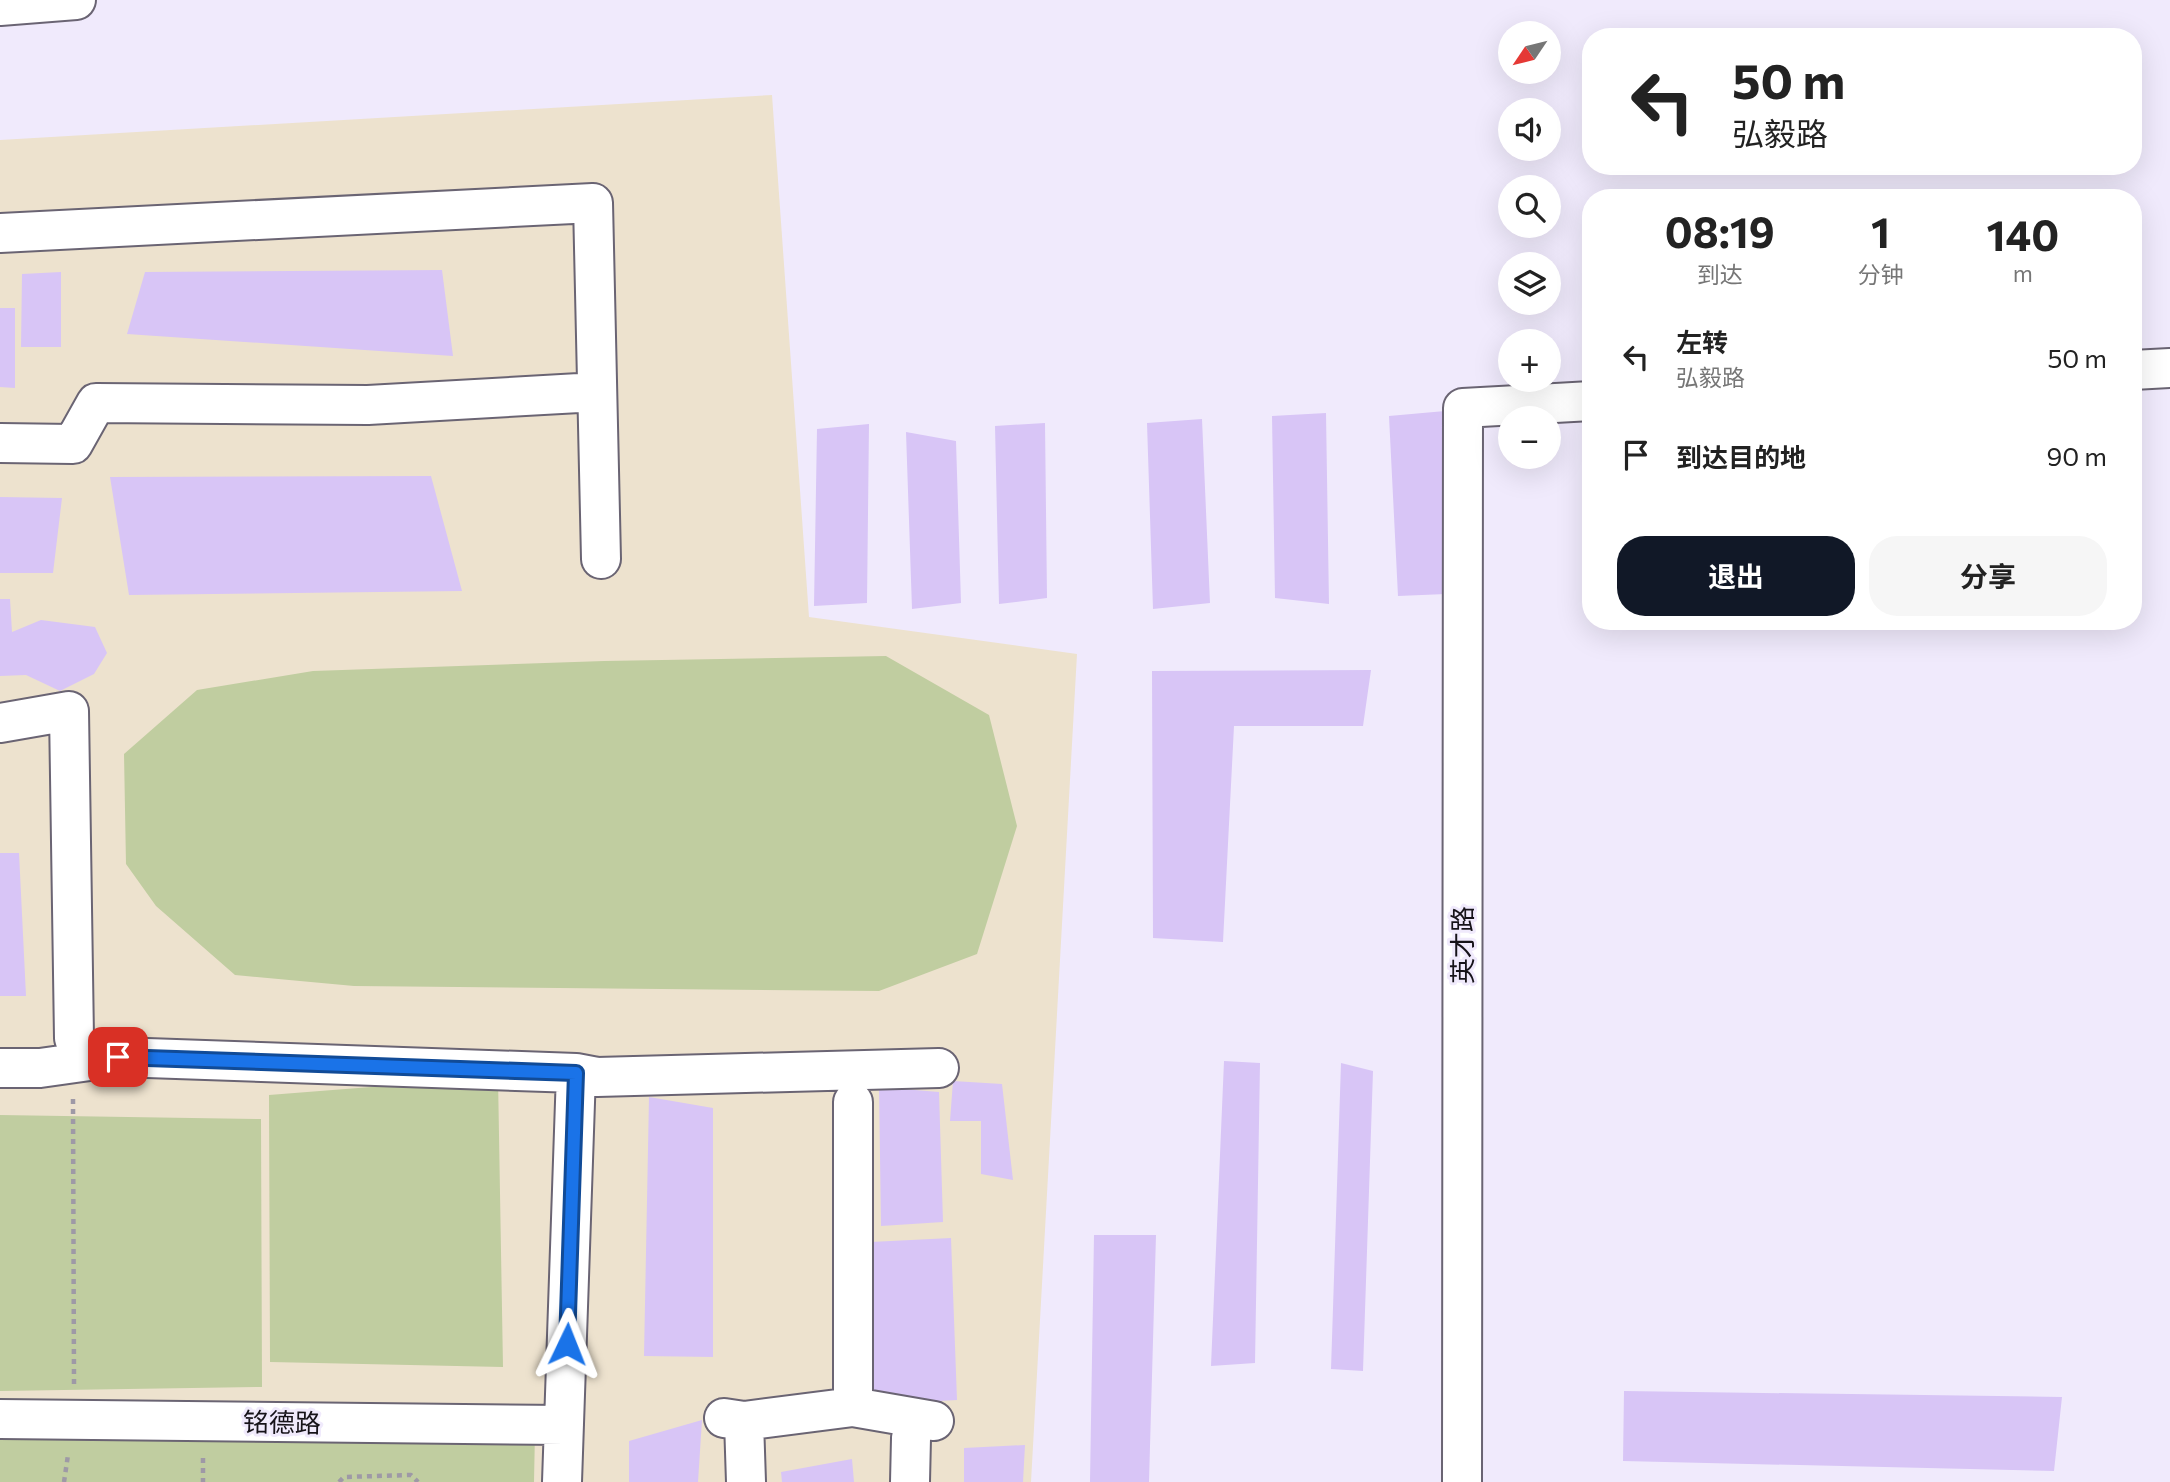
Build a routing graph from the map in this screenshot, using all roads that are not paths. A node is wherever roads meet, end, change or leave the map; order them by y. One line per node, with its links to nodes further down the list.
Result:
1 (76, 0): 2 (street)
2 (0, 6)
3 (0, 233): 6 (street)
4 (2170, 368): 5 (street)
5 (2142, 370)
6 (597, 392): 8 (street); 9 (street)
7 (1582, 401): 22 (street, 英才路)
8 (0, 443)
9 (601, 559)
10 (0, 723): 11 (street)
11 (77, 1063): 12 (street); 14 (street)
12 (0, 1068)
13 (939, 1068): 14 (street)
14 (576, 1073): 18 (street)
15 (853, 1102): 16 (street)
16 (853, 1407): 20 (street); 21 (street)
17 (0, 1419): 18 (street, 铭德路)
18 (564, 1425): 19 (street)
19 (562, 1482)
20 (746, 1482)
21 (910, 1482)
22 (1462, 1482)

